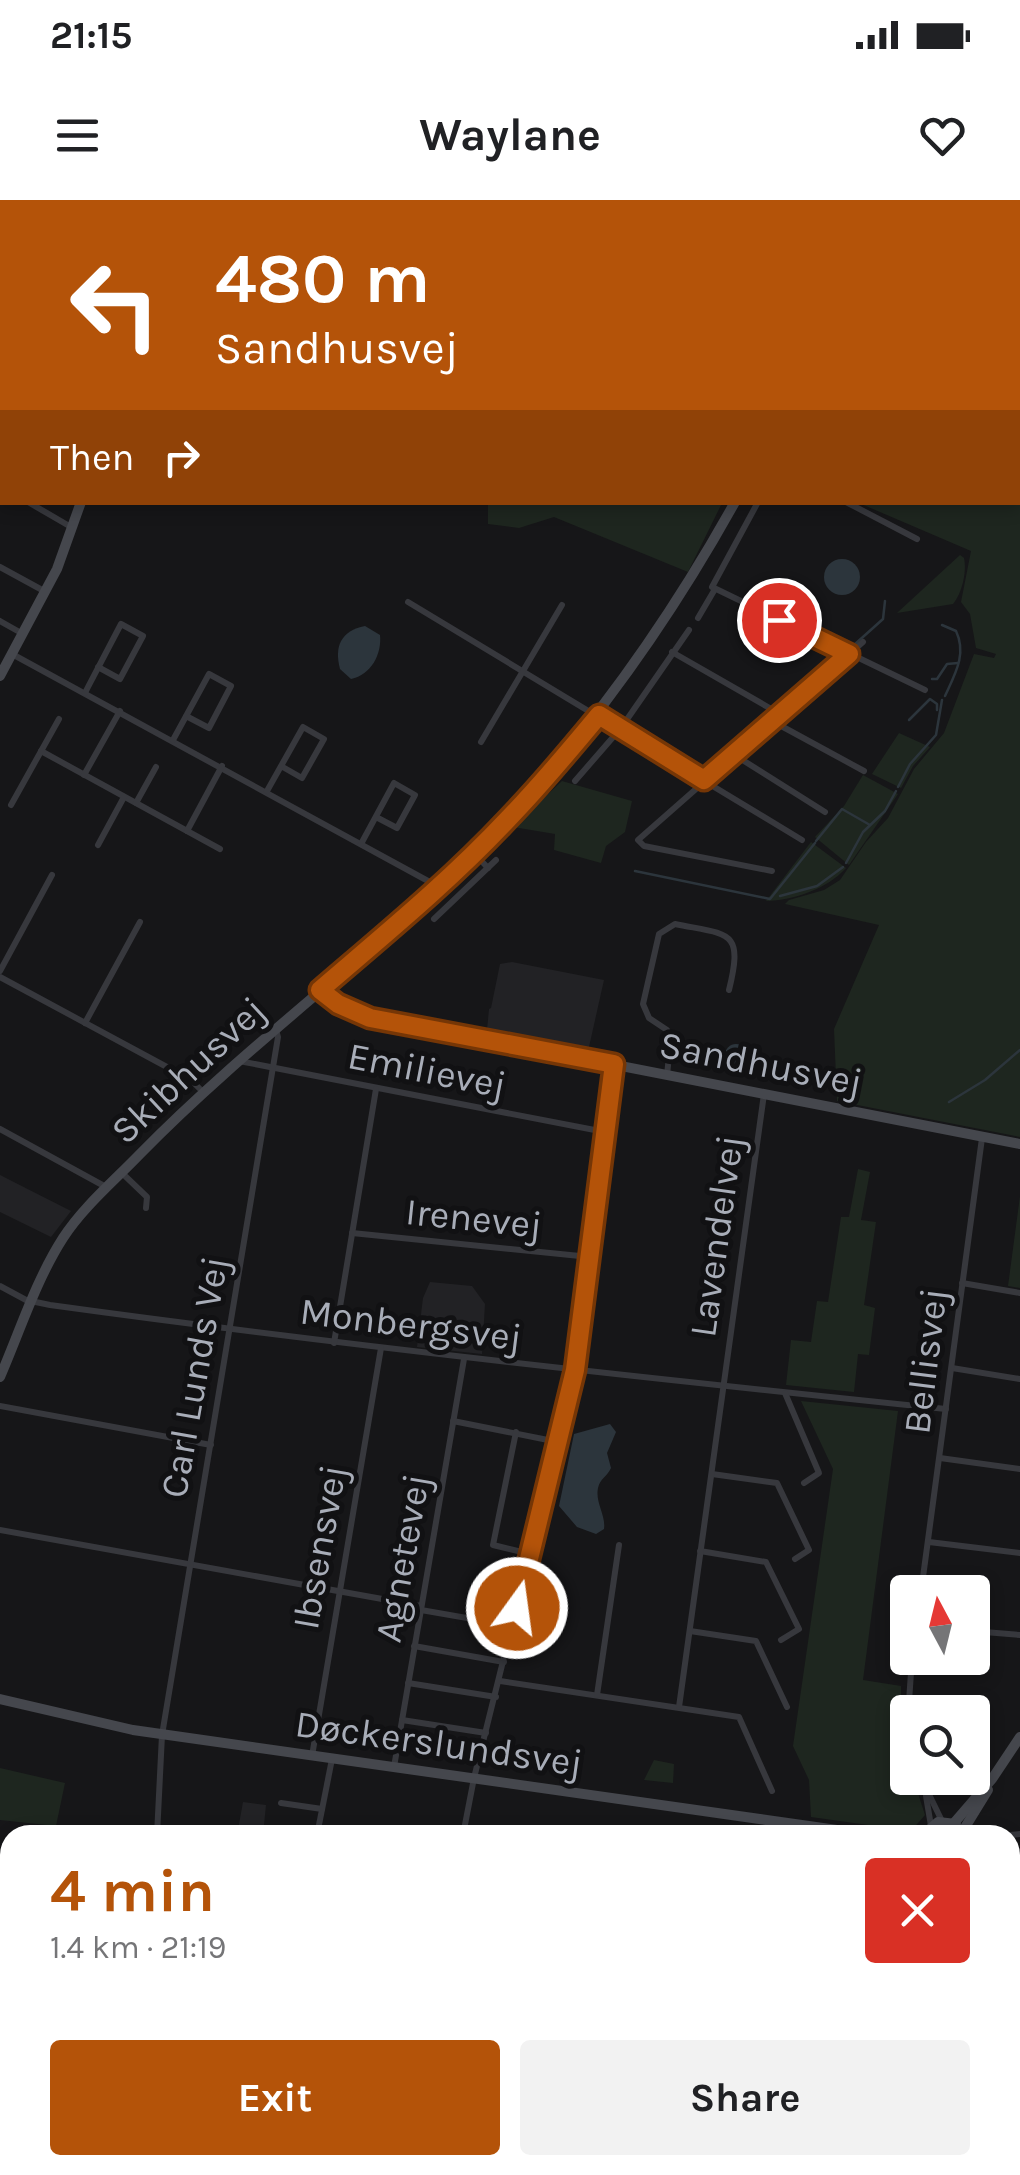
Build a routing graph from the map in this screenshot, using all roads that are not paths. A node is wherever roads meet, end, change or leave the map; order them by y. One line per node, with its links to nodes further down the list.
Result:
1 (33, 505): 6 (street)
2 (79, 505): 6 (street)
3 (732, 505): 28 (street, Skibhusvej)
4 (756, 505): 9 (street)
5 (852, 505): 7 (street)
6 (72, 528): 10 (street)
7 (918, 539)
8 (0, 567): 10 (street)
9 (716, 589): 13 (street); 20 (street)
10 (45, 592): 16 (street)
11 (408, 602): 22 (street)
12 (562, 606): 22 (street)
13 (698, 618)
14 (0, 621): 16 (street)
15 (688, 630): 18 (street)
16 (23, 634): 19 (street)
17 (864, 642): 20 (street)
18 (672, 652): 27 (street); 32 (street)
19 (12, 654): 23 (street); 25 (street)
20 (849, 654): 24 (street); 27 (street)
21 (98, 667): 21 (street); 25 (street)
22 (523, 670): 28 (street); 34 (street)
23 (0, 676)
24 (926, 690)
25 (85, 692): 26 (street)
26 (120, 712): 33 (street); 41 (street)
27 (780, 714): 31 (street)
28 (599, 715): 32 (street); 55 (street, Skibhusvej)
29 (186, 716): 29 (street); 33 (street)
30 (59, 718): 35 (street)
31 (772, 721): 36 (street); 40 (street)
32 (621, 728): 42 (street); 43 (street)
33 (173, 740): 37 (street)
34 (481, 742)
35 (41, 751): 41 (street); 47 (street)
36 (734, 754): 42 (street); 48 (street)
37 (222, 766): 44 (street); 50 (street)
38 (281, 766): 38 (street); 44 (street)
39 (156, 768): 46 (street)
40 (864, 770)
41 (84, 775): 45 (street)
42 (704, 780): 51 (street); 58 (street)
43 (575, 781)
44 (267, 791): 52 (street)
45 (124, 797): 46 (street); 53 (street)
46 (136, 803): 50 (street)
47 (11, 805)
48 (826, 812)
49 (376, 817): 49 (street); 52 (street)
50 (186, 831): 54 (street)
51 (802, 840)
52 (361, 844): 60 (street)
53 (98, 845)
54 (220, 849)
55 (474, 853): 57 (street); 60 (street, Skibhusvej)
56 (496, 860): 57 (street)
57 (488, 868): 61 (street)
58 (772, 872)
59 (52, 875): 63 (street)
60 (439, 887): 64 (street, Skibhusvej)
61 (434, 919)
62 (140, 922): 66 (street)
63 (0, 974): 66 (street)
64 (320, 990): 67 (street, Skibhusvej); 69 (street, Sandhusvej)
65 (730, 990): 71 (street)
66 (86, 1023): 73 (street)
67 (276, 1029): 68 (street, Skibhusvej); 70 (street, Carl Lunds Vej)
68 (239, 1061): 70 (street, Emilievej); 73 (street, Skibhusvej)
69 (614, 1064): 71 (street, Sandhusvej); 76 (street)
70 (273, 1069): 72 (street, Emilievej); 88 (street, Carl Lunds Vej)
71 (666, 1075): 74 (street, Sandhusvej)
72 (376, 1089): 76 (street, Emilievej); 82 (street)
73 (202, 1091): 79 (street, Skibhusvej)
74 (764, 1094): 77 (street, Sandhusvej); 96 (street, Lavendelvej)
75 (0, 1129): 80 (street)
76 (605, 1132): 83 (street)
77 (982, 1136): 78 (street, Sandhusvej); 84 (street, Bellisvej)
78 (1020, 1144)
79 (122, 1172): 80 (street, Skibhusvej); 81 (street, Skibhusvej)
80 (107, 1188): 87 (street, Skibhusvej)
81 (146, 1208)
82 (352, 1233): 83 (street, Irenevej); 89 (street)
83 (590, 1258): 93 (street)
84 (962, 1283): 86 (street); 92 (street, Bellisvej)
85 (0, 1286): 87 (street, Monbergsvej)
86 (1020, 1293)
87 (32, 1302): 88 (street, Monbergsvej); 94 (street, Skibhusvej)
88 (231, 1330): 89 (street, Monbergsvej); 103 (street, Carl Lunds Vej)
89 (334, 1342): 90 (street, Monbergsvej)
90 (381, 1348): 91 (street, Monbergsvej); 117 (street, Ibsensvej)
91 (464, 1359): 93 (street, Monbergsvej); 100 (street, Agnetevej)
92 (952, 1368): 95 (street); 99 (street, Bellisvej)
93 (575, 1370): 96 (street, Monbergsvej); 102 (street)
94 (0, 1377)
95 (1020, 1379)
96 (723, 1385): 97 (street, Monbergsvej); 106 (street, Lavendelvej)
97 (784, 1392): 99 (street, Monbergsvej); 107 (street)
98 (0, 1406): 103 (street)
99 (946, 1409): 104 (street, Bellisvej)
100 (453, 1421): 101 (street); 118 (street, Agnetevej)
101 (516, 1432): 102 (street); 113 (street)
102 (558, 1442): 113 (street)
103 (211, 1445): 115 (street, Carl Lunds Vej)
104 (940, 1458): 105 (street); 109 (street, Bellisvej)
105 (1020, 1469)
106 (712, 1474): 111 (street, Lavendelvej); 114 (street)
107 (804, 1483)
108 (0, 1530): 115 (street)
109 (930, 1542): 112 (street); 116 (street, Bellisvej)
110 (618, 1545): 128 (street)
111 (700, 1552): 120 (street, Lavendelvej); 123 (street)
112 (1020, 1553)
113 (530, 1554): 119 (street)
114 (795, 1559)
115 (190, 1565): 117 (street); 135 (street, Carl Lunds Vej)
116 (925, 1575)
117 (340, 1591): 118 (street); 137 (street, Ibsensvej)
118 (421, 1608): 119 (street); 124 (street, Agnetevej)
119 (512, 1626): 125 (street)
120 (690, 1631): 131 (street, Lavendelvej); 132 (street)
121 (990, 1633): 122 (street)
122 (1020, 1635)
123 (781, 1640)
124 (414, 1646): 125 (street); 127 (street, Agnetevej)
125 (504, 1662): 126 (street)
126 (500, 1681): 128 (street); 129 (street)
127 (408, 1683): 129 (street); 133 (street, Agnetevej)
128 (597, 1695): 131 (street)
129 (496, 1698): 134 (street)
130 (0, 1699): 135 (street, Døckerslundsvej)
131 (680, 1707): 141 (street)
132 (786, 1707)
133 (402, 1720): 134 (street); 139 (street, Agnetevej)
134 (486, 1733): 140 (street)
135 (162, 1734): 137 (street, Døckerslundsvej); 145 (street, Carl Lunds Vej)
136 (1020, 1737): 150 (street)
137 (312, 1756): 138 (street, Døckerslundsvej)
138 (332, 1758): 139 (street, Døckerslundsvej); 144 (street)
139 (394, 1767): 140 (street, Døckerslundsvej)
140 (474, 1778): 147 (street); 148 (street, Døckerslundsvej)
141 (772, 1791)
142 (929, 1795): 149 (street)
143 (281, 1803): 144 (street)
144 (322, 1809): 146 (street)
145 (158, 1825)
146 (319, 1825)
147 (466, 1825)
148 (802, 1825)
149 (945, 1825)
150 (950, 1825)

